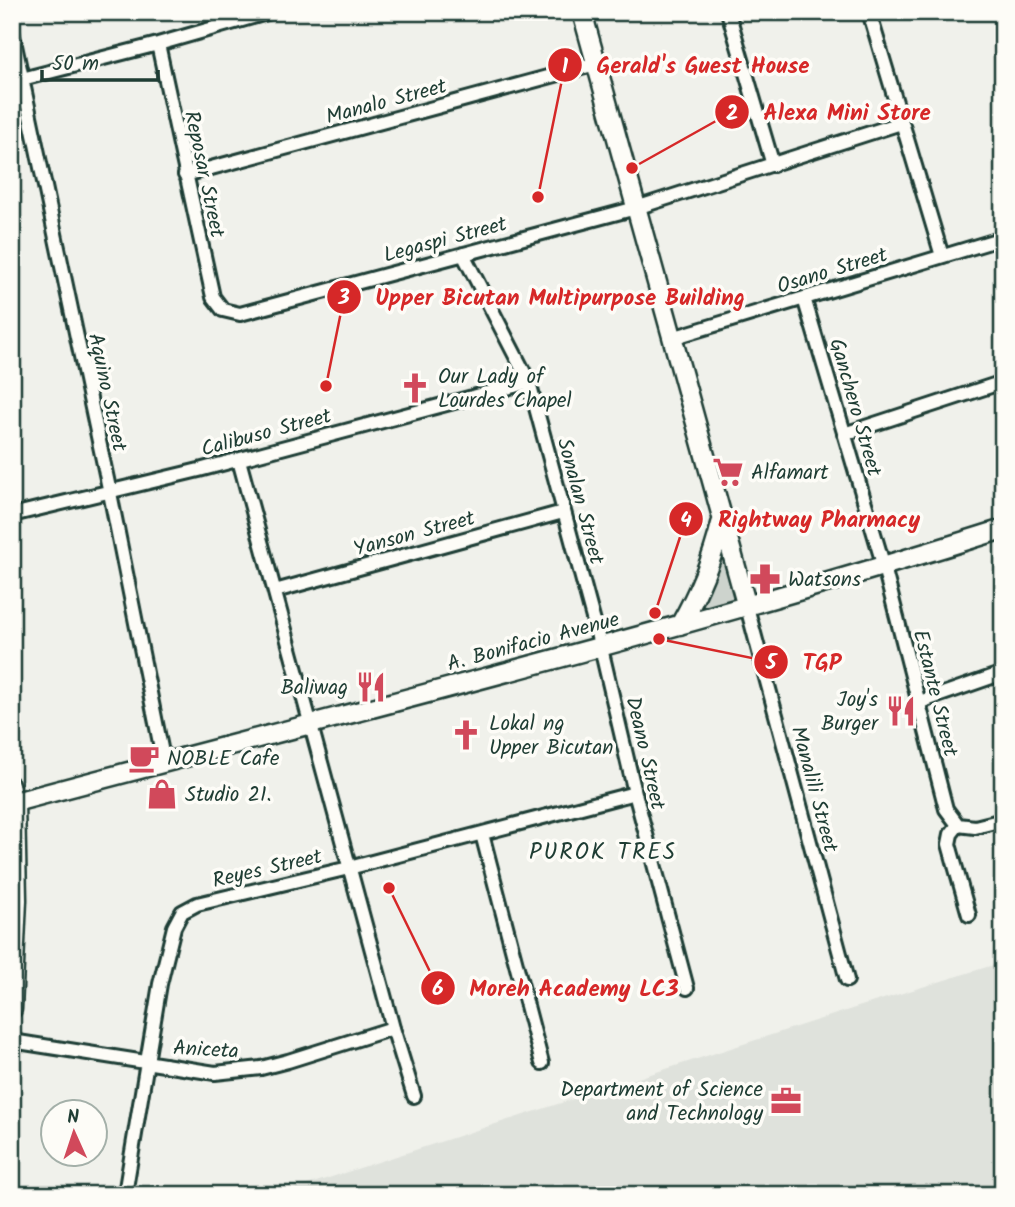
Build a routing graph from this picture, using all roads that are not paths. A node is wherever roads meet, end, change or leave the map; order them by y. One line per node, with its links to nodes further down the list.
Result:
1 (270, 12): 6 (street)
2 (582, 12): 7 (street)
3 (727, 12): 10 (street)
4 (869, 12): 9 (street)
5 (12, 31): 8 (street, Aquino Street)
6 (158, 44): 8 (street); 11 (street, Reposar Street)
7 (596, 64): 11 (street, Manalo Street); 12 (street)
8 (22, 79): 23 (street, Aquino Street)
9 (901, 123): 10 (street, Legaspi Street); 15 (street)
10 (773, 166): 12 (street, Legaspi Street)
11 (185, 175): 17 (street, Reposar Street)
12 (636, 208): 14 (street, Legaspi Street); 18 (street)
13 (1003, 238): 15 (street, Osano Street)
14 (463, 254): 17 (street, Legaspi Street); 19 (street, Sonalan Street)
15 (942, 256): 16 (street, Osano Street)
16 (804, 298): 18 (street, Osano Street); 21 (street, Ganchero Street)
17 (223, 310)
18 (672, 338): 26 (street)
19 (529, 382): 22 (street, Calibuso Street); 24 (street, Sonalan Street)
20 (1003, 382): 21 (street)
21 (844, 434): 28 (street, Ganchero Street)
22 (239, 460): 23 (street, Calibuso Street); 29 (street)
23 (110, 493): 25 (street, Calibuso Street); 36 (street, Aquino Street)
24 (563, 512): 29 (street, Yanson Street); 32 (street, Sonalan Street)
25 (12, 515)
26 (722, 520): 30 (street); 31 (street)
27 (1003, 528): 28 (street, A. Bonifacio Avenue)
28 (884, 567): 30 (street, A. Bonifacio Avenue); 34 (street, Estante Street)
29 (275, 591): 35 (street)
30 (747, 607): 31 (street, A. Bonifacio Avenue); 45 (street, Manalili Street)
31 (680, 625): 32 (street, A. Bonifacio Avenue)
32 (601, 648): 35 (street, A. Bonifacio Avenue); 38 (street, Deano Street)
33 (1003, 673): 34 (street)
34 (920, 702): 41 (street, Estante Street)
35 (310, 724): 36 (street, A. Bonifacio Avenue); 43 (street)
36 (164, 763): 39 (street, A. Bonifacio Avenue)
37 (12, 784): 39 (street)
38 (635, 793): 42 (street, Reyes Street); 46 (street, Deano Street)
39 (14, 811): 47 (street)
40 (1003, 820): 41 (street)
41 (958, 825): 44 (street)
42 (482, 834): 43 (street, Reyes Street); 50 (street)
43 (349, 868): 48 (street); 51 (street, Reyes Street)
44 (969, 915)
45 (847, 980)
46 (687, 988)
47 (12, 1009)
48 (393, 1028): 51 (street, Aniceta); 52 (street)
49 (12, 1041): 51 (street, Aniceta)
50 (542, 1063)
51 (146, 1064): 53 (street, Reyes Street)
52 (414, 1096)
53 (126, 1188)

